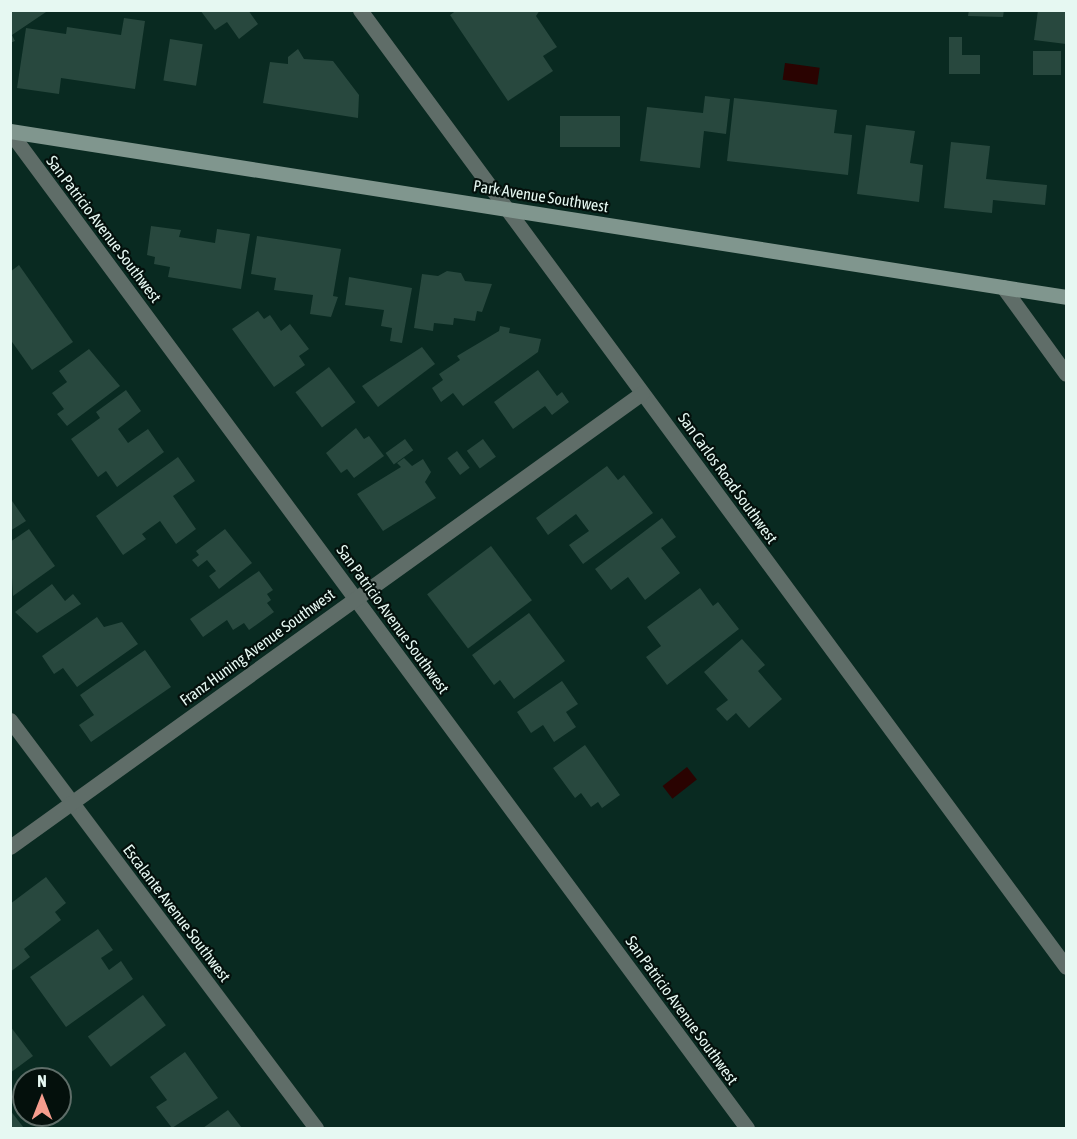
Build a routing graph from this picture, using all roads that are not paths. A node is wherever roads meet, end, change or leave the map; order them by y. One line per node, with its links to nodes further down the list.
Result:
1 (360, 10): 3 (street, San Carlos Road Southwest)
2 (10, 131): 3 (street, Park Avenue Southwest); 8 (street, San Patricio Avenue Southwest)
3 (506, 208): 4 (street, Park Avenue Southwest); 7 (street, San Carlos Road Southwest)
4 (1003, 287): 5 (street, Park Avenue Southwest); 6 (street)
5 (1066, 297)
6 (1066, 374)
7 (642, 393): 8 (street, Franz Huning Avenue Southwest); 12 (street, San Carlos Road Southwest)
8 (356, 599): 10 (street, Franz Huning Avenue Southwest); 14 (street, San Patricio Avenue Southwest)
9 (10, 720): 10 (street, Escalante Avenue Southwest)
10 (72, 803): 11 (street, Franz Huning Avenue Southwest); 13 (street, Escalante Avenue Southwest)
11 (10, 847)
12 (1066, 967)
13 (316, 1128)
14 (747, 1128)

